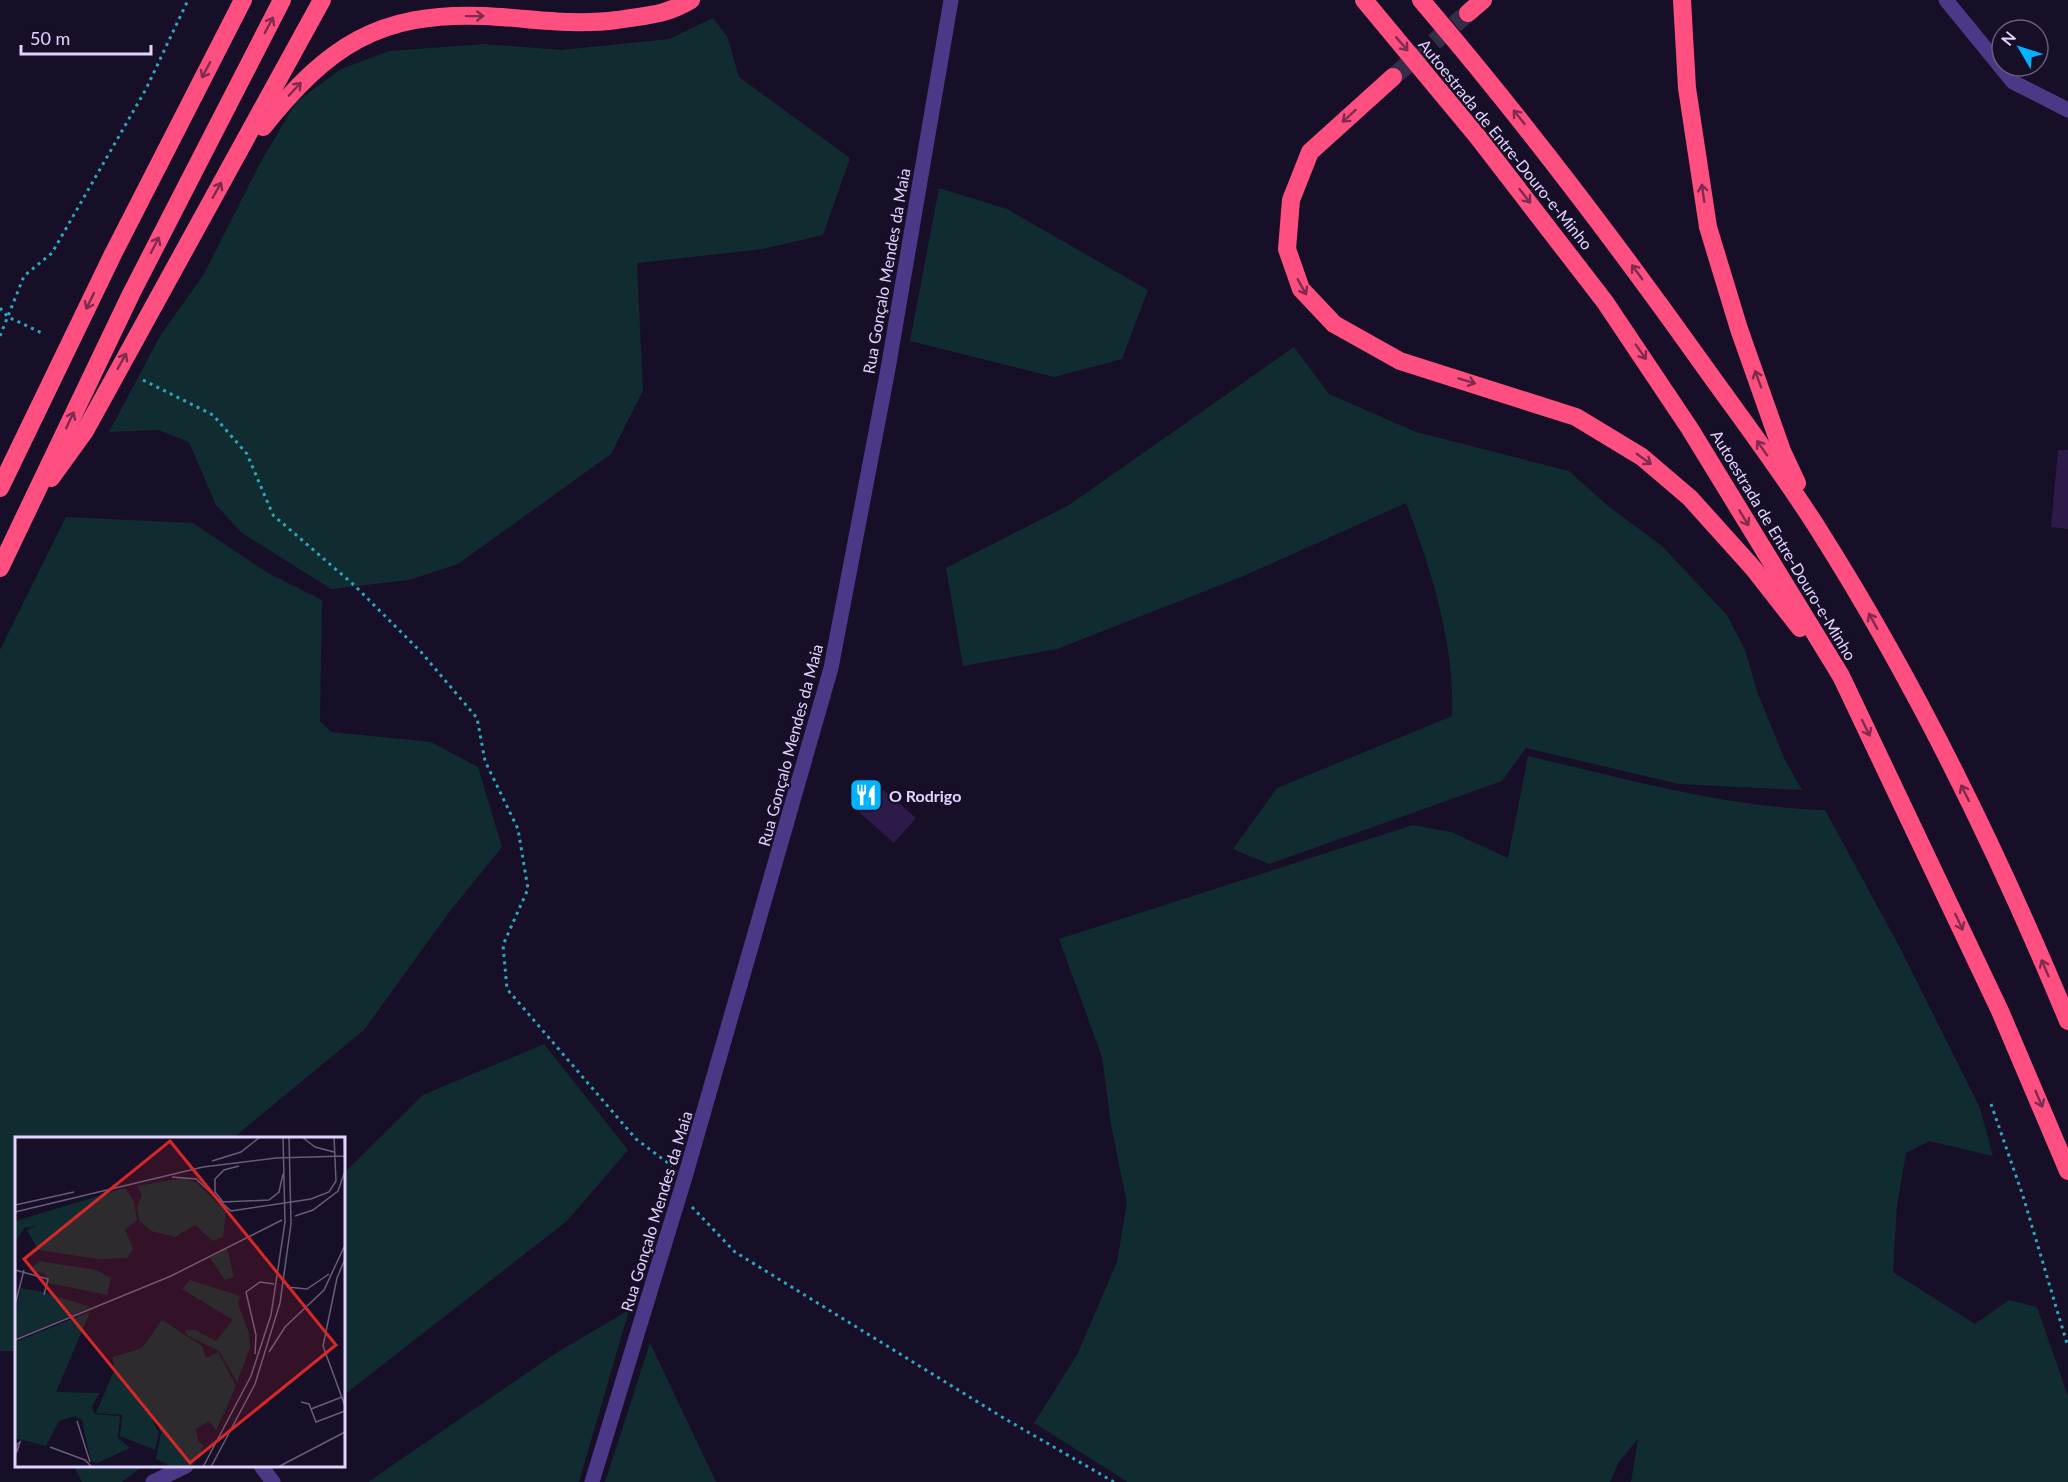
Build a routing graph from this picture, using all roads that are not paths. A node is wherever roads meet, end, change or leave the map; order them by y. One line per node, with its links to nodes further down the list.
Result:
1 (243, 0): 15 (highway, one-way to 15)
2 (282, 0): 16 (highway, one-way to 2)
3 (322, 0): 14 (highway)
4 (691, 0): 14 (highway, one-way to 4)
5 (951, 0): 26 (street, Rua Gonçalo Mendes da Maia)
6 (1364, 0): 19 (highway, Autoestrada de Entre-Douro-e-Minho, one-way to 19)
7 (1421, 0): 17 (highway, Autoestrada de Entre-Douro-e-Minho, one-way to 7)
8 (1483, 0): 11 (highway)
9 (1682, 0): 17 (highway, one-way to 9)
10 (1946, 0): 13 (street)
11 (1468, 12)
12 (1393, 77): 19 (highway, one-way to 19)
13 (2068, 110)
14 (231, 167): 16 (highway, one-way to 14)
15 (0, 488)
16 (27, 511): 18 (highway)
17 (1820, 530): 20 (highway, Autoestrada de Entre-Douro-e-Minho, one-way to 17)
18 (0, 568)
19 (1840, 676): 21 (highway, Autoestrada de Entre-Douro-e-Minho, one-way to 21)
20 (2068, 1021)
21 (2068, 1172)
22 (184, 1467): 24 (street)
23 (262, 1467): 25 (street)
24 (153, 1482)
25 (273, 1482)
26 (592, 1482)

